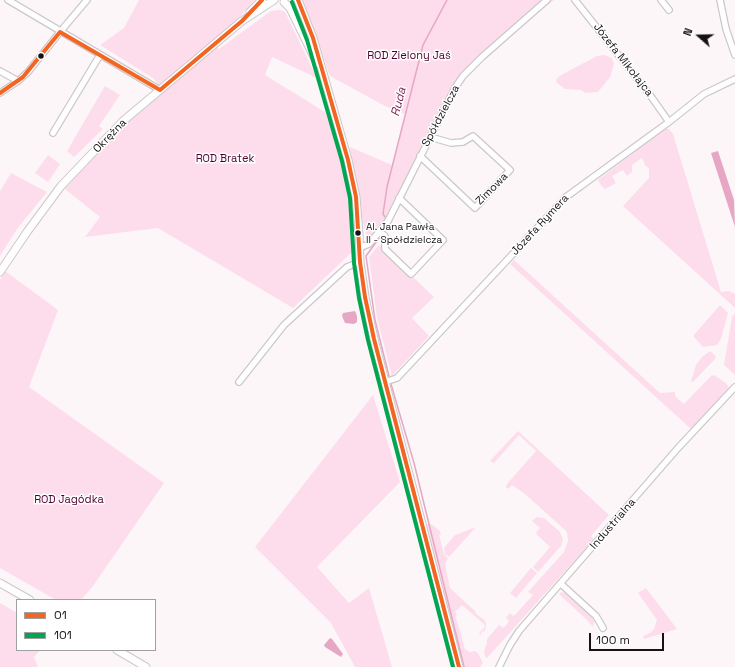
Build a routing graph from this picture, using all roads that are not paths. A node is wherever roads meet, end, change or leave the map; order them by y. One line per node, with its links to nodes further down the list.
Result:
1 (8, 0): 13 (street)
2 (87, 0): 13 (street)
3 (262, 0): 12 (street, Okrężna)
4 (274, 0): 12 (street, Okrężna)
5 (298, 0): 19 (street)
6 (547, 0): 24 (street, Spółdzielcza)
7 (575, 0): 22 (street, Józefa Mikołajca)
8 (661, 0): 11 (street)
9 (720, 0): 15 (street)
10 (284, 1): 19 (street)
11 (669, 10)
12 (242, 21): 20 (street, Okrężna)
13 (60, 32): 14 (street); 18 (street)
14 (100, 55): 20 (street); 23 (street)
15 (735, 55)
16 (0, 71): 18 (street)
17 (735, 79): 22 (street, Józefa Rymera)
18 (18, 81): 21 (street)
19 (327, 83): 28 (street)
20 (160, 90): 30 (street, Okrężna)
21 (0, 93)
22 (669, 122): 32 (street, Józefa Rymera)
23 (52, 133)
24 (430, 137): 25 (street, Spółdzielcza); 25 (street, Zimowa)
25 (420, 156): 26 (street, Spółdzielcza)
26 (399, 198): 27 (street, Spółdzielcza); 27 (street)
27 (380, 232): 28 (street, Spółdzielcza)
28 (359, 248): 29 (street)
29 (360, 262): 31 (street); 32 (street)
30 (0, 272)
31 (239, 382)
32 (385, 382): 40 (street)
33 (735, 387): 35 (street, Industrialna)
34 (0, 583): 36 (street)
35 (561, 584): 37 (street); 41 (street, Industrialna)
36 (28, 599)
37 (603, 628)
38 (119, 651): 39 (street)
39 (146, 667)
40 (459, 667)
41 (499, 667)

